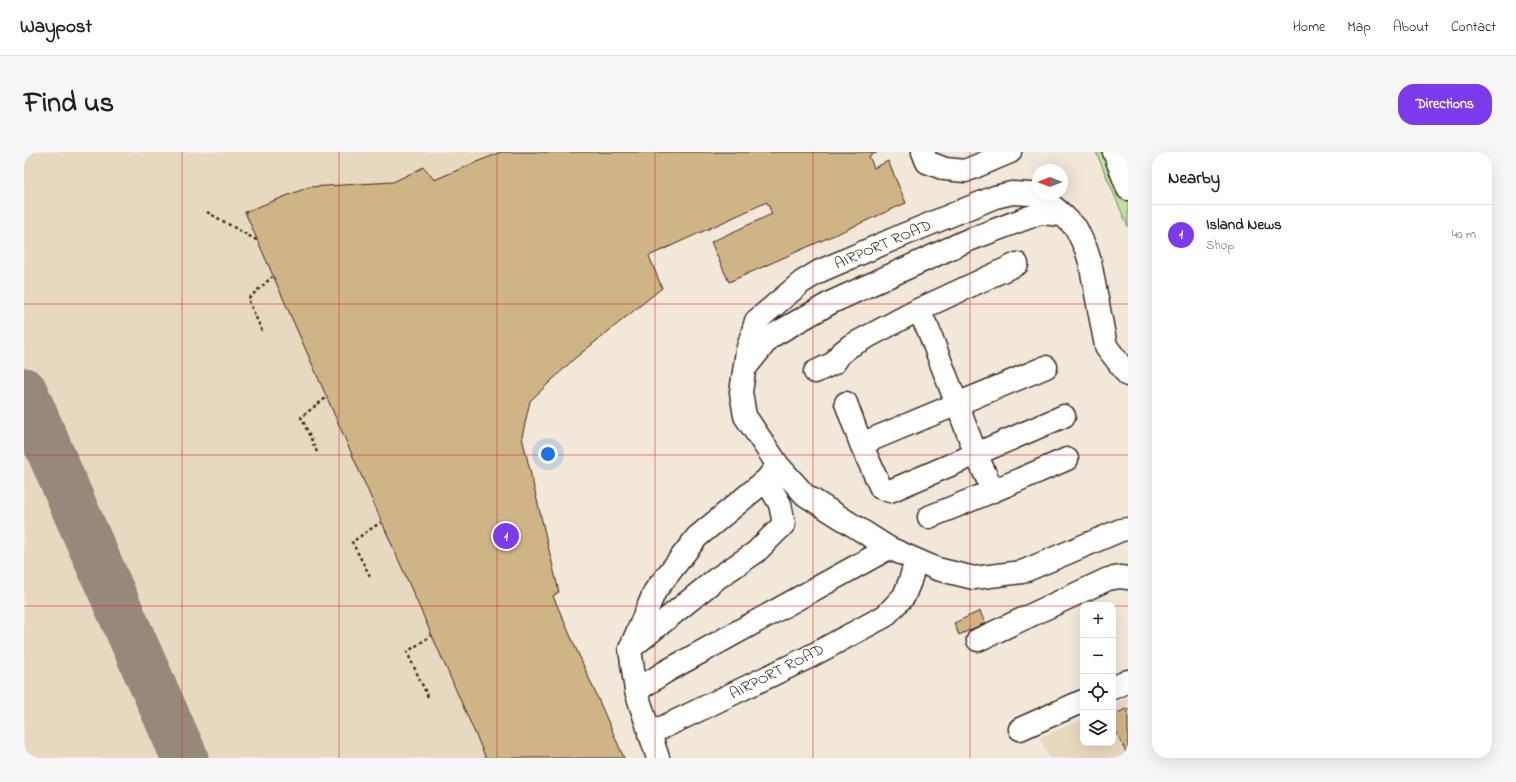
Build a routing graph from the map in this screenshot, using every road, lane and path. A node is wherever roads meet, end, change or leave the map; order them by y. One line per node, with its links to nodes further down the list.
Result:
1 (923, 152): 2 (lane)
2 (1010, 152)
3 (1114, 152): 4 (lane)
4 (1128, 189)
5 (207, 212): 7 (path)
6 (1063, 215): 13 (lane, AIRPORT ROAD); 13 (lane, AIRPORT ROAD); 15 (lane, AIRPORT ROAD)
7 (258, 241)
8 (1017, 264): 10 (lane)
9 (272, 277): 11 (path)
10 (918, 310): 14 (lane); 18 (lane)
11 (262, 331)
12 (1046, 367): 18 (lane)
13 (745, 368): 24 (lane, AIRPORT ROAD)
14 (815, 372)
15 (1128, 376)
16 (327, 397): 21 (path)
17 (846, 403): 20 (lane)
18 (958, 404): 20 (lane); 22 (lane)
19 (1064, 416): 22 (lane)
20 (861, 444): 22 (lane)
21 (317, 452)
22 (976, 454): 25 (lane)
23 (1067, 459): 25 (lane)
24 (772, 473): 29 (lane, AIRPORT ROAD); 35 (lane); 35 (lane, AIRPORT ROAD)
25 (992, 491): 26 (lane)
26 (929, 517)
27 (382, 522): 31 (path)
28 (1128, 529): 30 (lane, AIRPORT ROAD)
29 (889, 548): 30 (lane, AIRPORT ROAD); 38 (lane)
30 (916, 560): 42 (lane, AIRPORT ROAD)
31 (370, 576)
32 (1128, 578): 34 (lane)
33 (432, 636): 39 (path)
34 (978, 640)
35 (630, 649): 38 (lane)
36 (1128, 681): 37 (lane)
37 (1116, 687)
38 (636, 691): 42 (lane)
39 (428, 697)
40 (1080, 702): 41 (lane)
41 (1020, 729)
42 (649, 734): 43 (lane)
43 (658, 758)

